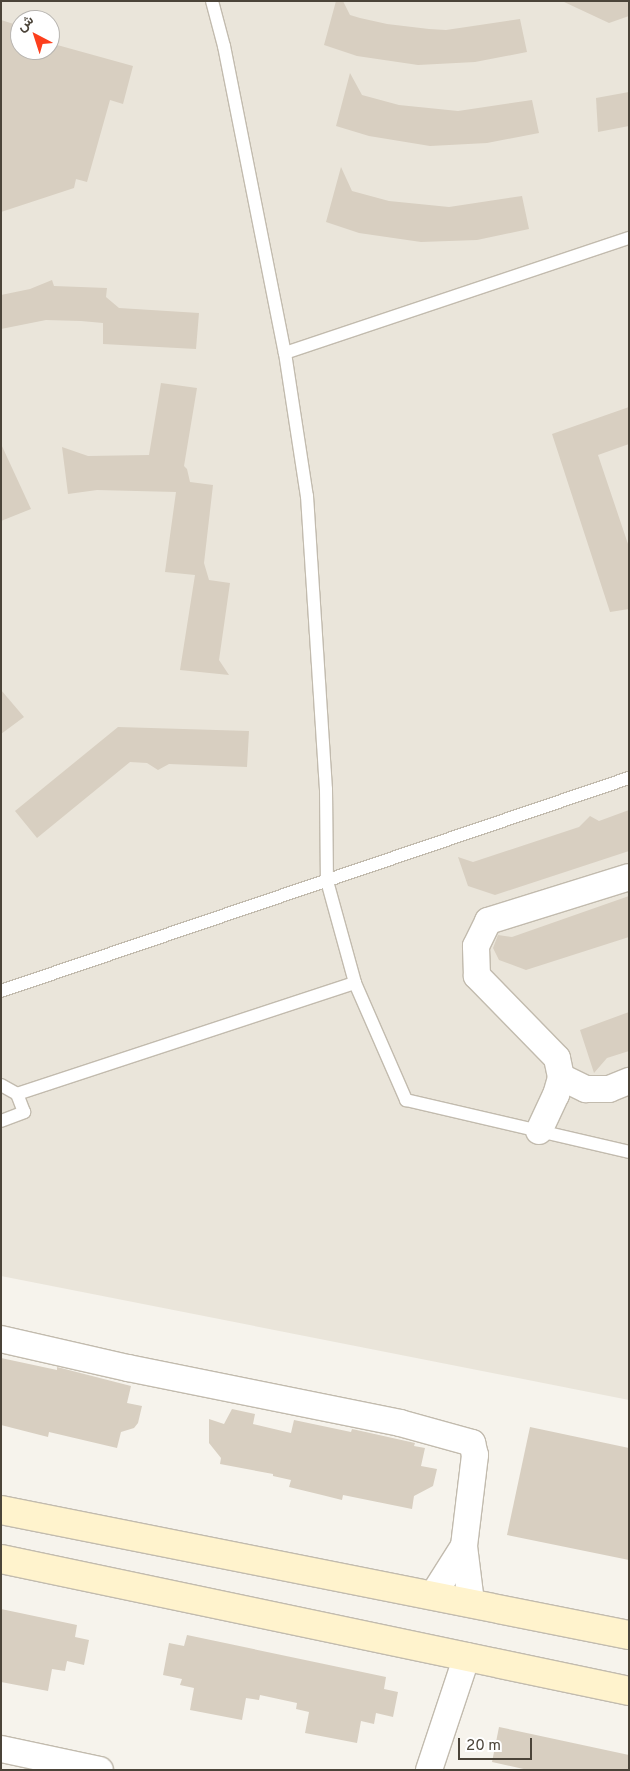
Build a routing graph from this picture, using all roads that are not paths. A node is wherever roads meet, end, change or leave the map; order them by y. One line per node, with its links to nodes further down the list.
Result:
1 (212, 1): 3 (lane)
2 (629, 238): 3 (lane)
3 (285, 353): 6 (lane)
4 (629, 778): 6 (lane)
5 (629, 877): 9 (street)
6 (327, 881): 7 (lane); 8 (lane)
7 (356, 983): 12 (lane); 14 (lane)
8 (1, 991)
9 (561, 1077): 10 (street); 14 (street)
10 (629, 1081)
11 (1, 1085): 12 (lane)
12 (17, 1094): 13 (lane)
13 (1, 1121)
14 (539, 1131): 15 (lane)
15 (629, 1152)
16 (1, 1339): 18 (street)
17 (1, 1510): 20 (main road)
18 (464, 1546): 20 (street); 21 (street)
19 (1, 1559): 23 (main road)
20 (432, 1595): 21 (main road)
21 (471, 1602): 22 (main road)
22 (629, 1636)
23 (467, 1656): 24 (main road); 27 (street)
24 (629, 1691)
25 (1, 1749): 26 (street)
26 (100, 1770)
27 (429, 1770)

